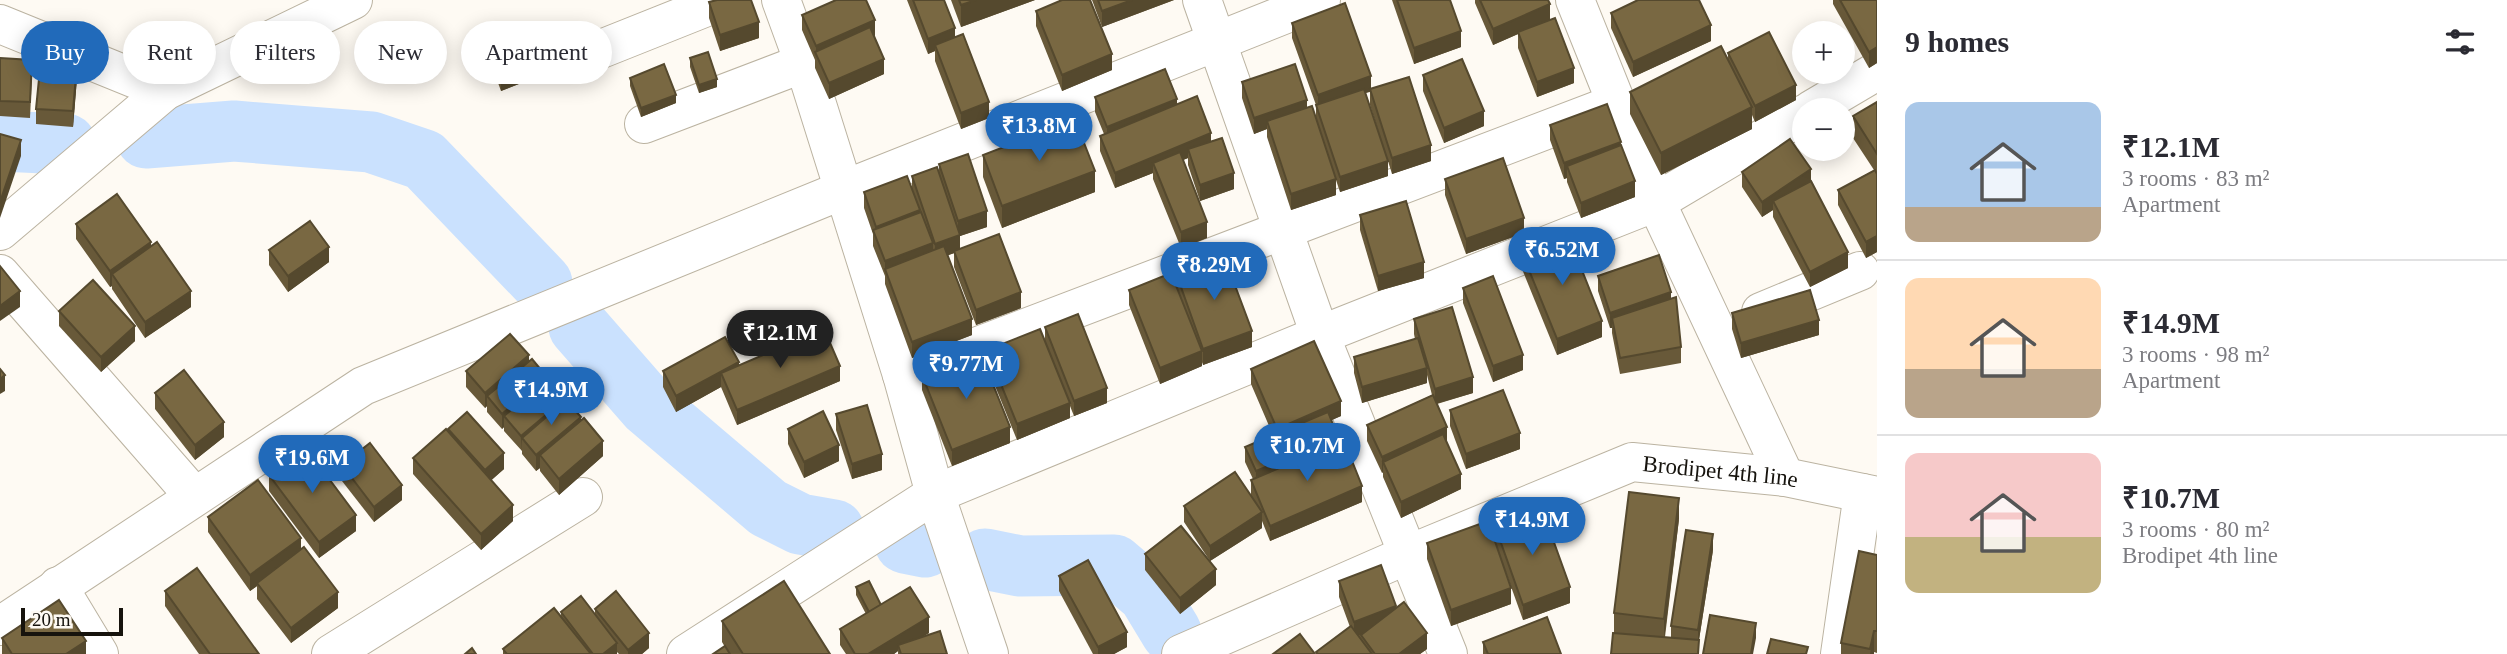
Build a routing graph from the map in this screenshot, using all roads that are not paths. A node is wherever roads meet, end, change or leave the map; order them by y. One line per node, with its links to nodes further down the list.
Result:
1 (353, 0): 12 (street)
2 (724, 0): 9 (street)
3 (1202, 0): 8 (street)
4 (1321, 0): 8 (street)
5 (1575, 0): 14 (street)
6 (787, 2): 10 (street)
7 (0, 24): 12 (street)
8 (1216, 41): 17 (street); 20 (street)
9 (612, 45)
10 (804, 63): 16 (street); 17 (street)
11 (1877, 71): 13 (street)
12 (165, 91): 19 (street)
13 (1831, 98)
14 (1617, 103): 18 (street); 20 (street)
15 (1792, 121): 18 (street)
16 (644, 124)
17 (843, 190): 25 (street); 29 (street)
18 (1656, 202): 23 (street); 24 (street)
19 (0, 231)
20 (1282, 233): 24 (street); 25 (street)
21 (1860, 271): 23 (street)
22 (0, 274): 29 (street)
23 (1717, 330): 26 (street)
24 (1320, 335): 27 (street); 31 (street)
25 (902, 375): 27 (street)
26 (1785, 477): 28 (street, Brodipet 4th line); 31 (street, Brodipet 4th line)
27 (935, 494): 36 (street); 37 (street)
28 (1870, 495): 40 (street)
29 (194, 496): 32 (street)
30 (583, 497): 35 (street)
31 (1407, 555): 38 (street, Brodipet 4th line); 39 (street)
32 (58, 586): 33 (street); 34 (street)
33 (0, 626)
34 (99, 654)
35 (331, 654)
36 (685, 654)
37 (989, 654)
38 (1181, 654)
39 (1448, 654)
40 (1840, 654)

